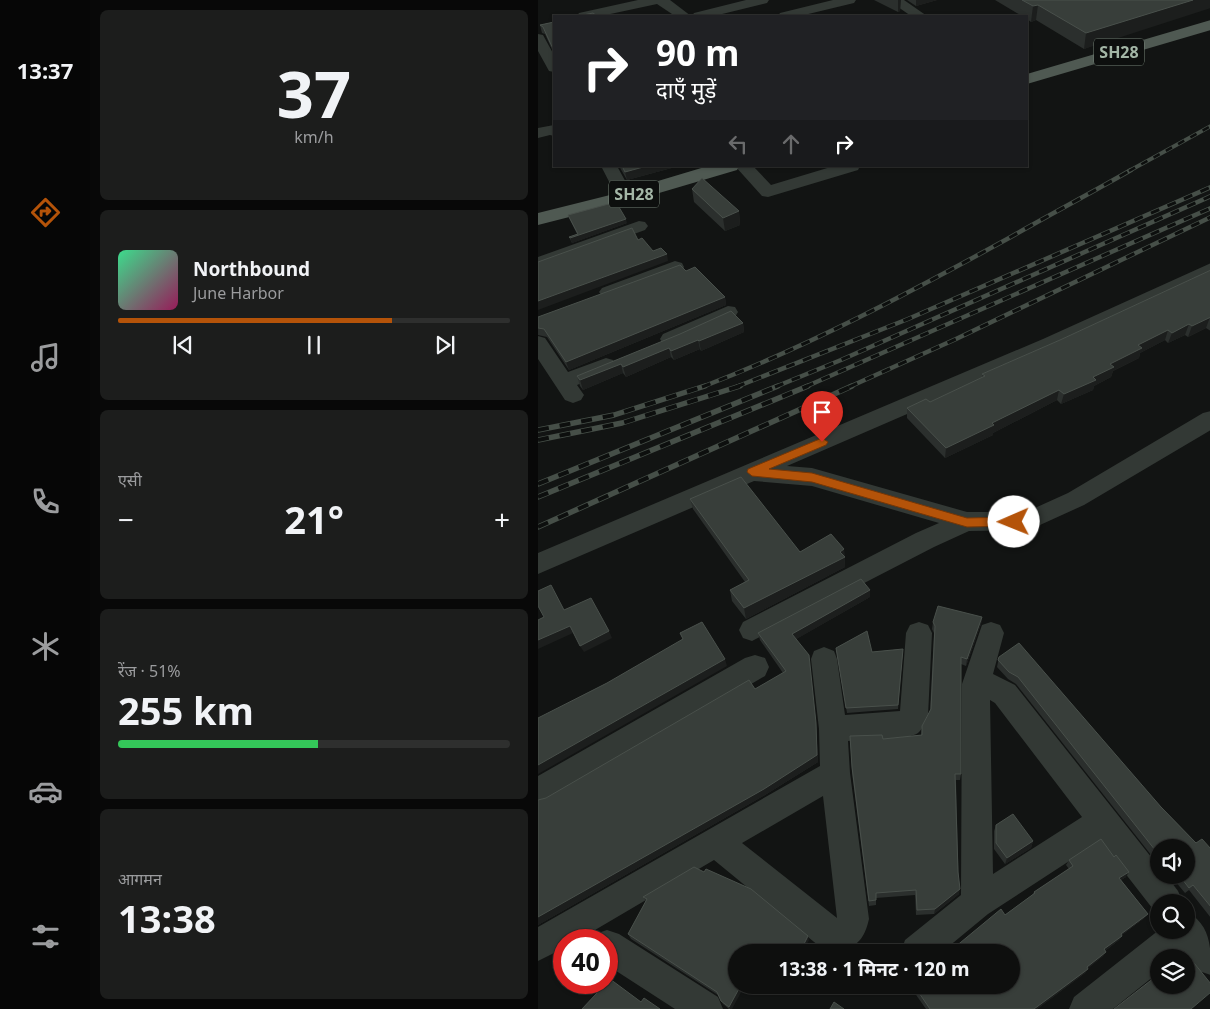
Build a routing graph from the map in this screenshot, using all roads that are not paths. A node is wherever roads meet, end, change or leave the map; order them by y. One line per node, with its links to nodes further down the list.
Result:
1 (656, 0): 7 (street)
2 (660, 0): 8 (street)
3 (762, 0): 6 (street)
4 (849, 0): 10 (street)
5 (895, 0): 11 (street)
6 (735, 12): 9 (street)
7 (588, 15)
8 (682, 15)
9 (708, 15)
10 (789, 15)
11 (918, 15)
12 (1210, 25): 15 (main road, SH28)
13 (538, 38): 14 (street)
14 (553, 66)
15 (1028, 79)
16 (553, 129): 17 (street)
17 (538, 133)
18 (610, 167): 22 (street)
19 (721, 167): 22 (main road, SH28)
20 (744, 167): 21 (street)
21 (849, 167)
22 (625, 196): 23 (main road, SH28)
23 (538, 218)
24 (639, 226): 25 (street)
25 (538, 263)
26 (675, 267): 28 (street)
27 (1210, 269): 35 (street)
28 (593, 298)
29 (728, 312): 31 (street)
30 (538, 343): 33 (street)
31 (656, 345)
32 (628, 356): 33 (street)
33 (557, 379)
34 (1210, 419): 36 (street)
35 (752, 472): 36 (street); 37 (street)
36 (967, 522): 38 (street)
37 (538, 564)
38 (752, 630)
39 (919, 633): 44 (street)
40 (991, 633): 43 (street)
41 (824, 659): 44 (street)
42 (755, 667): 46 (street)
43 (976, 684): 47 (street); 50 (street)
44 (833, 729): 45 (street)
45 (835, 773): 48 (street); 48 (street)
46 (538, 792)
47 (1103, 821): 49 (street); 50 (street)
48 (717, 843): 51 (street)
49 (1161, 894)
50 (977, 902): 55 (street)
51 (589, 929)
52 (1174, 939): 60 (street)
53 (1194, 939): 58 (street)
54 (553, 941): 56 (street)
55 (927, 944)
56 (538, 945)
57 (618, 953): 59 (street)
58 (1210, 959)
59 (706, 1009)
60 (1086, 1009)

